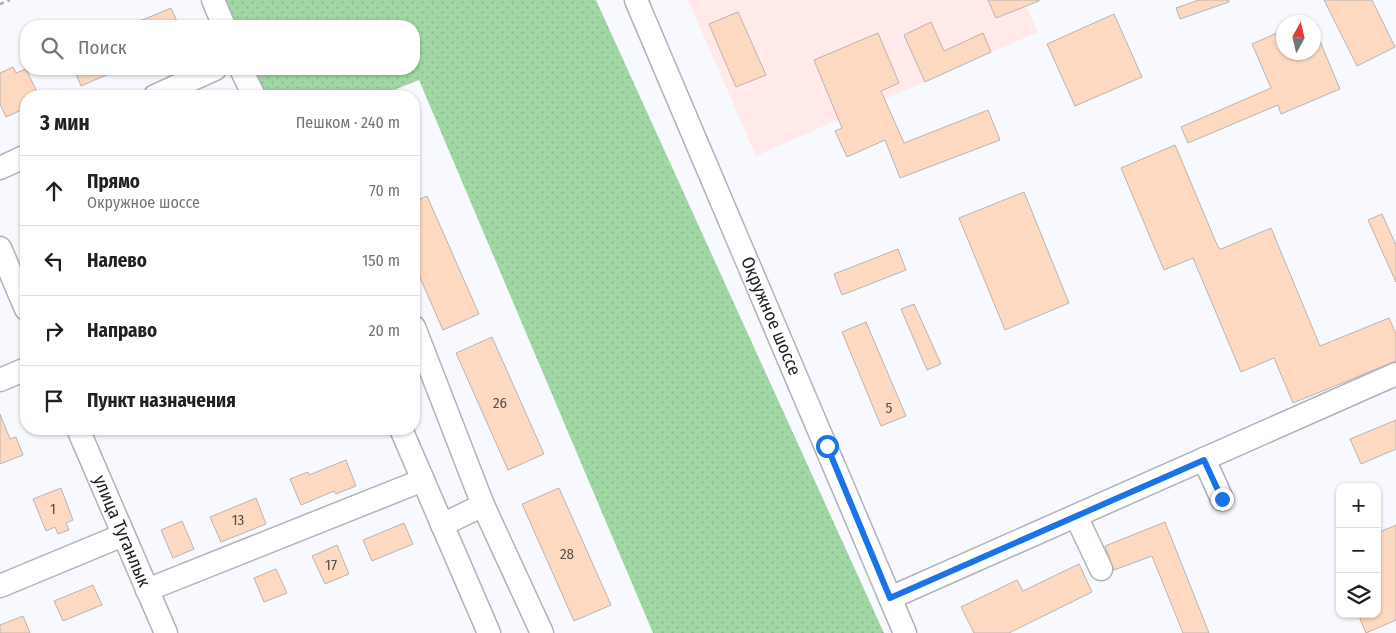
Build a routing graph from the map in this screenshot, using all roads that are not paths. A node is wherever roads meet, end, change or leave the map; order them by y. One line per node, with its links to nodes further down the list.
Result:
1 (213, 0): 3 (street)
2 (636, 0): 28 (street, Окружное шоссе)
3 (221, 20)
4 (202, 75): 6 (street)
5 (244, 75): 7 (street)
6 (169, 90)
7 (251, 90)
8 (20, 159): 9 (street)
9 (0, 168)
10 (0, 248): 11 (street)
11 (20, 296)
12 (420, 342): 21 (street)
13 (20, 372): 15 (street)
14 (1396, 374): 18 (street)
15 (0, 380)
16 (81, 435): 24 (street, улица Туганлык)
17 (404, 435): 19 (street)
18 (1204, 460): 20 (street); 22 (street)
19 (423, 480): 23 (street); 27 (street)
20 (1222, 499)
21 (483, 505): 23 (street); 31 (street)
22 (1076, 516): 25 (street); 28 (street)
23 (442, 525): 30 (street)
24 (123, 534): 26 (street); 27 (street, улица Туганлык)
25 (1101, 569)
26 (0, 586)
27 (147, 590): 29 (street, улица Туганлык)
28 (890, 598): 32 (street, Окружное шоссе)
29 (166, 633)
30 (488, 633)
31 (542, 633)
32 (905, 633)

